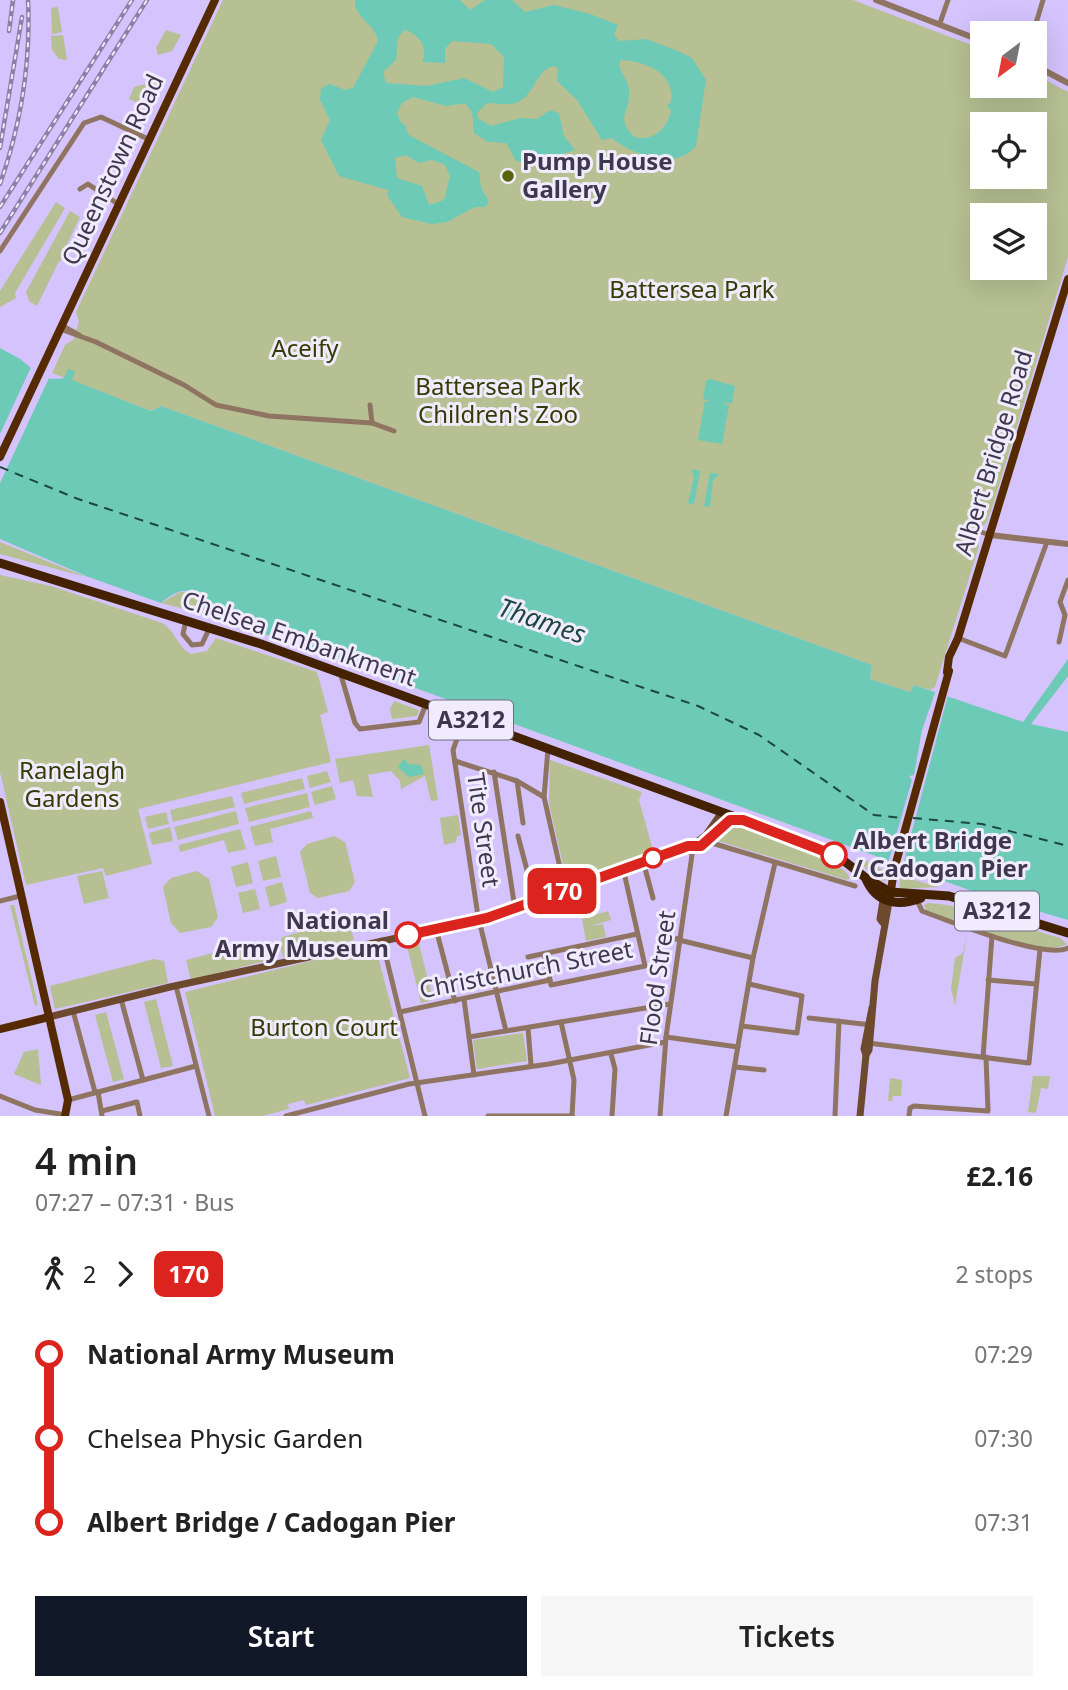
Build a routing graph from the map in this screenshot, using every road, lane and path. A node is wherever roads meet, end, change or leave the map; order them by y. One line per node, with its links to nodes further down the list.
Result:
1 (215, 0): 10 (main road, Queenstown Road)
2 (876, 0): 6 (street)
3 (948, 0): 6 (street)
4 (1043, 0): 5 (street)
5 (1037, 21)
6 (940, 23): 7 (street)
7 (970, 36)
8 (1047, 72): 9 (street)
9 (1068, 83)
10 (148, 139): 12 (main road, Queenstown Road); 13 (street)
11 (80, 189): 12 (street)
12 (118, 204): 15 (main road, Queenstown Road)
13 (0, 251)
14 (1068, 279): 20 (main road, Albert Bridge Road)
15 (61, 327): 17 (street); 19 (main road, Queenstown Road)
16 (370, 405): 17 (street)
17 (372, 423): 18 (street)
18 (394, 431)
19 (0, 457)
20 (989, 535): 21 (street); 29 (main road, Albert Bridge Road)
21 (1047, 542): 22 (street); 29 (street)
22 (1068, 544)
23 (0, 563): 25 (highway, A3212)
24 (0, 569): 25 (highway, A3212)
25 (26, 570): 27 (highway, Chelsea Embankment / A3212)
26 (1068, 580): 30 (street)
27 (186, 620): 28 (highway, Chelsea Embankment / A3212); 28 (street)
28 (209, 627): 31 (highway, Chelsea Embankment / A3212)
29 (958, 638): 55 (main road, Albert Bridge Road)
30 (1059, 642)
31 (340, 672): 32 (highway, Chelsea Embankment / A3212); 32 (street)
32 (426, 704): 33 (highway, Chelsea Embankment / A3212)
33 (465, 718): 34 (highway, Chelsea Embankment / A3212); 35 (street, Tite Street)
34 (548, 748): 38 (street); 40 (highway, Chelsea Embankment / A3212)
35 (455, 761): 36 (street); 60 (street, Tite Street)
36 (494, 772): 37 (street); 59 (street)
37 (517, 781): 38 (street); 43 (street)
38 (544, 797): 53 (street)
39 (0, 802): 54 (main road)
40 (704, 805): 41 (highway, Chelsea Embankment / A3212); 44 (main road)
41 (722, 812): 42 (highway, Chelsea Embankment / A3212); 44 (main road)
42 (743, 820): 46 (main road); 51 (highway, Chelsea Embankment / A3212)
43 (523, 823)
44 (712, 828): 46 (main road)
45 (518, 836): 52 (street)
46 (705, 841): 47 (main road); 49 (street)
47 (688, 846): 48 (main road); 65 (street, Flood Street)
48 (643, 861): 50 (main road); 56 (street)
49 (775, 863): 51 (street); 72 (street)
50 (623, 868): 53 (main road); 63 (street, Christchurch Street)
51 (855, 869): 55 (highway, Chelsea Embankment / A3212)
52 (532, 889)
53 (565, 890): 59 (main road)
54 (20, 896): 58 (street); 85 (main road)
55 (887, 896): 57 (highway, Chelsea Embankment / A3212); 89 (main road)
56 (653, 898)
57 (921, 898): 62 (highway, Chelsea Embankment / A3212); 64 (street)
58 (0, 901)
59 (515, 909): 60 (main road)
60 (480, 920): 61 (main road); 78 (street, Tite Street)
61 (436, 929): 66 (main road); 81 (street)
62 (1068, 933)
63 (637, 934): 70 (street); 74 (street, Christchurch Street)
64 (992, 936): 69 (street); 73 (street)
65 (679, 939): 67 (street); 72 (street); 82 (street, Flood Street)
66 (382, 940): 77 (main road); 84 (street)
67 (659, 943)
68 (1068, 948): 69 (street)
69 (1040, 949): 76 (street)
70 (544, 954): 71 (street); 74 (street)
71 (528, 957)
72 (753, 958): 75 (street)
73 (988, 979): 76 (street); 99 (street)
74 (550, 981): 78 (street, Christchurch Street)
75 (749, 984): 90 (street); 90 (street)
76 (1036, 984): 99 (street)
77 (176, 986): 79 (main road); 102 (street)
78 (497, 992): 80 (street, Christchurch Street); 93 (street, Tite Street)
79 (121, 999): 83 (main road); 106 (street)
80 (464, 999): 81 (street, Christchurch Street); 94 (street)
81 (455, 1001): 84 (street, Christchurch Street)
82 (670, 1004): 88 (street); 95 (street, Flood Street)
83 (73, 1011): 85 (main road); 108 (street)
84 (400, 1012): 107 (street)
85 (49, 1017): 92 (main road); 110 (main road)
86 (809, 1018): 87 (street)
87 (839, 1021): 89 (street); 126 (street)
88 (561, 1023): 91 (street); 100 (street)
89 (870, 1025): 96 (main road)
90 (742, 1026): 97 (street)
91 (528, 1028): 93 (street); 101 (street)
92 (0, 1030)
93 (506, 1031): 94 (street)
94 (470, 1037): 105 (street)
95 (666, 1040): 97 (street); 98 (street); 124 (street, Flood Street)
96 (867, 1043): 99 (street); 127 (main road)
97 (738, 1047): 103 (street)
98 (611, 1054): 100 (street); 123 (street)
99 (985, 1057): 113 (street)
100 (568, 1061): 101 (street); 122 (street)
101 (531, 1065): 105 (street)
102 (196, 1066): 106 (street); 117 (street)
103 (734, 1067): 104 (street); 125 (street)
104 (764, 1070)
105 (474, 1075): 107 (street)
106 (144, 1080): 108 (street)
107 (416, 1083): 111 (street); 120 (street)
108 (97, 1092): 110 (street); 112 (street)
109 (0, 1096): 115 (street)
110 (68, 1100): 115 (main road)
111 (325, 1106): 114 (street); 119 (street)
112 (102, 1113): 116 (street)
113 (965, 1113): 128 (street)
114 (304, 1114): 118 (street)
115 (66, 1115)
116 (141, 1116)
117 (209, 1116)
118 (286, 1116)
119 (327, 1116)
120 (425, 1116)
121 (488, 1116): 122 (street)
122 (572, 1116)
123 (612, 1116)
124 (661, 1116)
125 (726, 1116)
126 (835, 1116)
127 (860, 1116)
128 (909, 1116)

